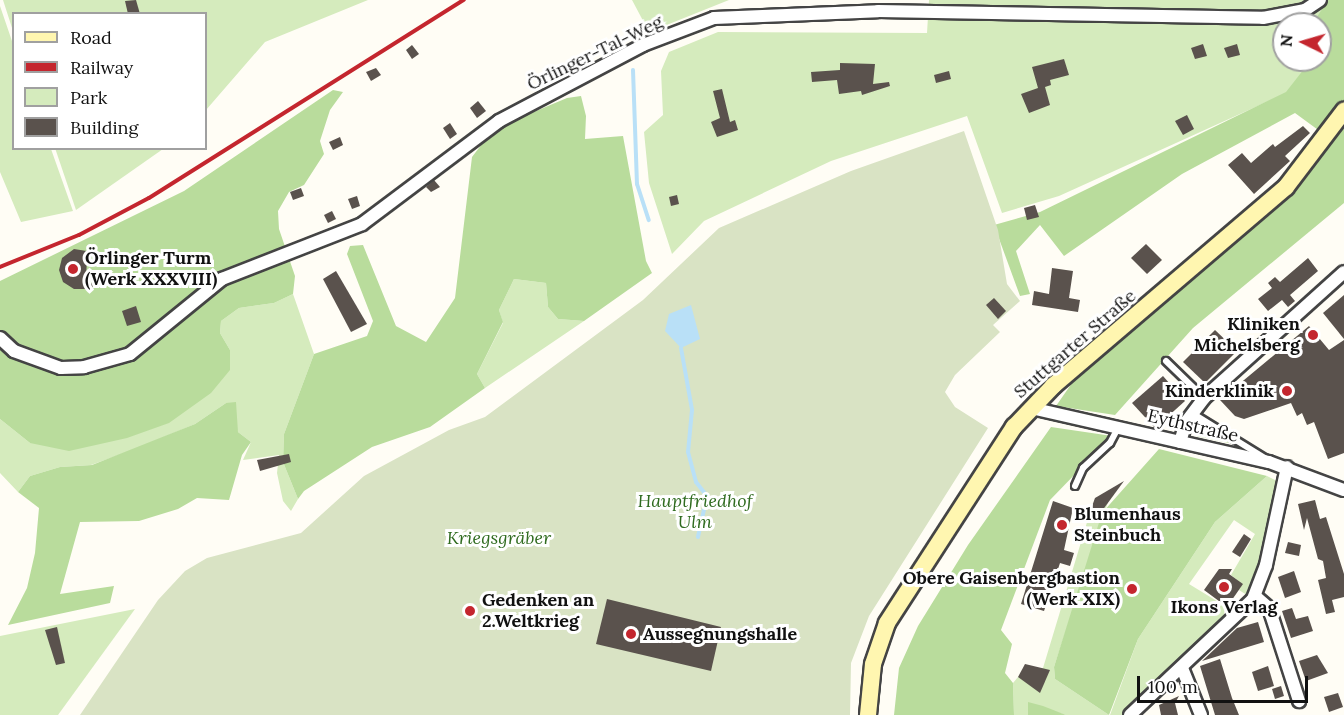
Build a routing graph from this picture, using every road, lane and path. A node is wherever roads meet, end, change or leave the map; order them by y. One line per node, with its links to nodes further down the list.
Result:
1 (1320, 0): 4 (street, Örlinger-Tal-Weg)
2 (1344, 111): 7 (main road, Stuttgarter Straße)
3 (1344, 272): 6 (street)
4 (0, 339)
5 (1166, 361): 6 (lane)
6 (1204, 398): 8 (street)
7 (1030, 408): 9 (street, Eythstraße); 18 (main road, Stuttgarter Straße)
8 (1191, 413): 10 (street); 11 (lane)
9 (1118, 428): 10 (street, Eythstraße); 13 (lane)
10 (1180, 442): 11 (street, Eythstraße)
11 (1269, 462): 12 (street, Eythstraße)
12 (1287, 467): 14 (street, Eythstraße); 15 (street)
13 (1075, 486)
14 (1344, 490)
15 (1255, 596): 16 (street); 17 (street)
16 (1182, 668): 19 (street); 20 (street)
17 (1299, 701)
18 (867, 715)
19 (1130, 715)
20 (1201, 715)

